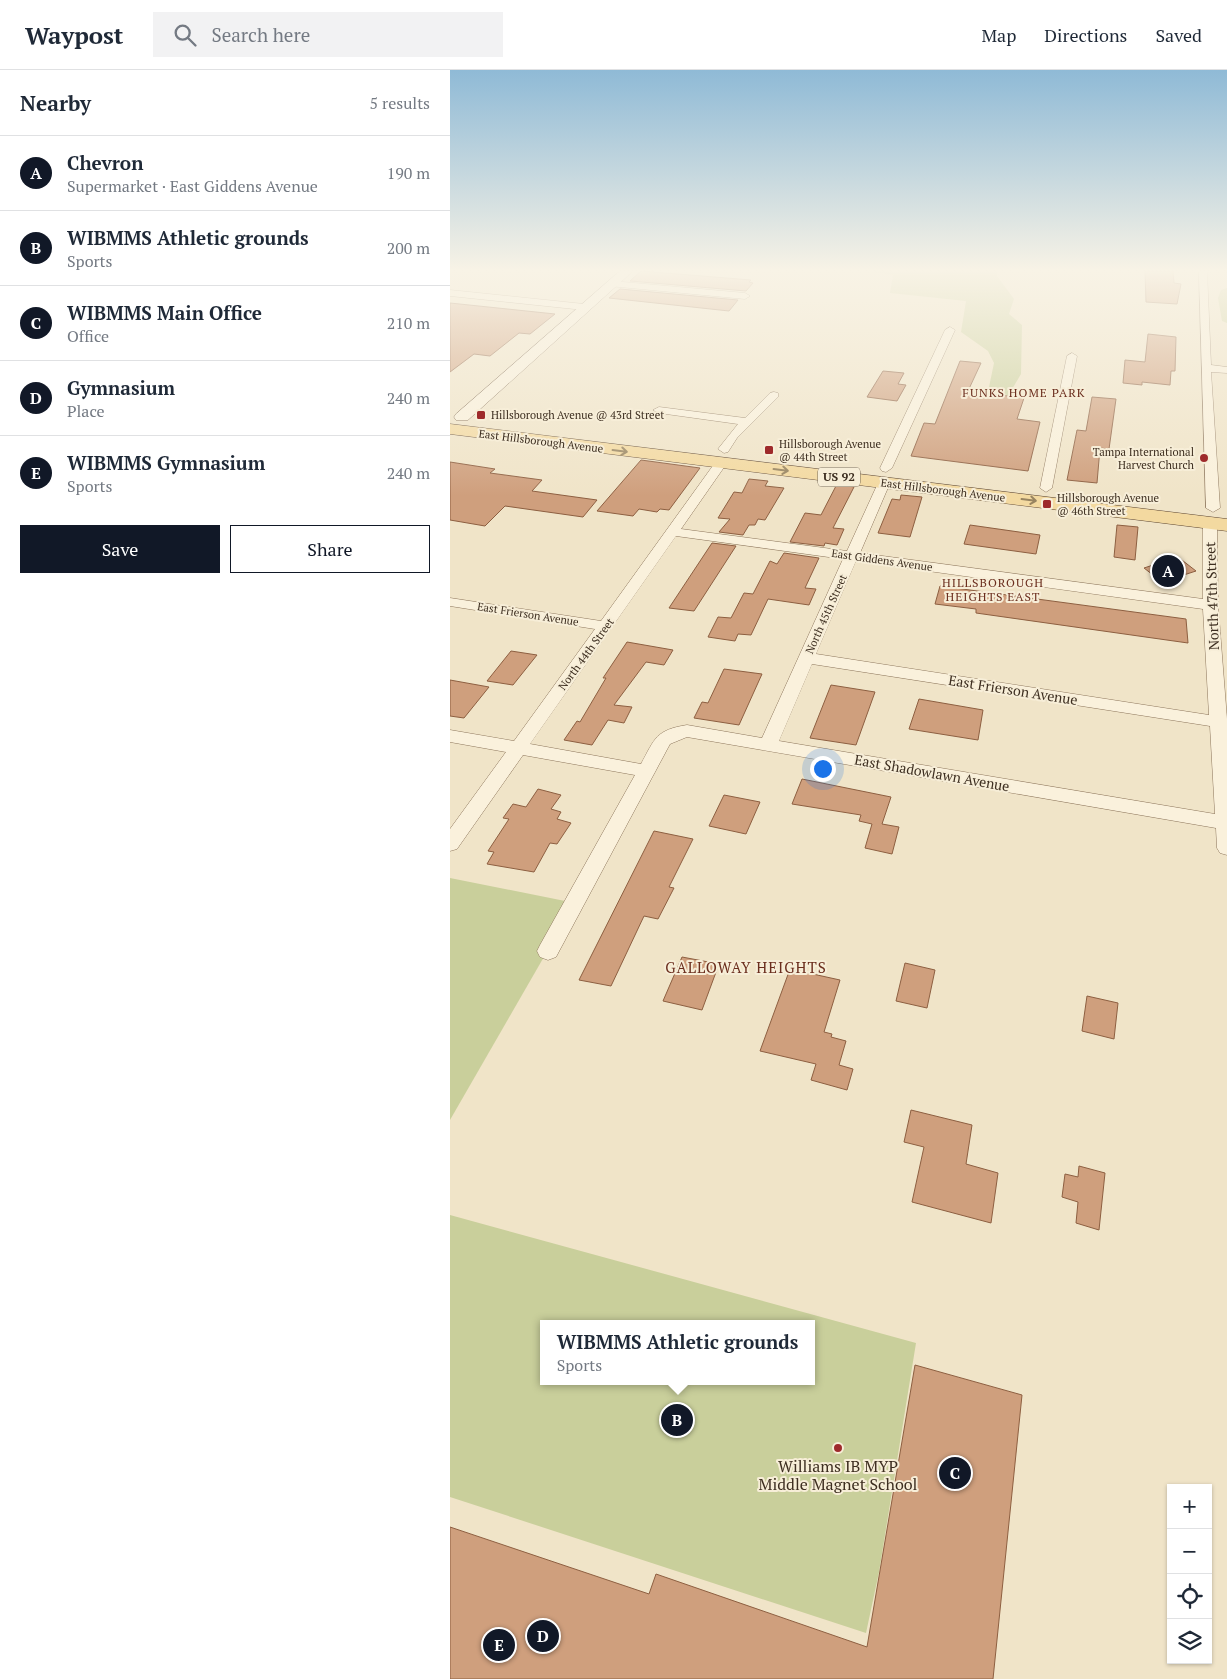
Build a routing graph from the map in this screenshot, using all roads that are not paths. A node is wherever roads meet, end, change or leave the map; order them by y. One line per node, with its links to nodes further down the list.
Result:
1 (539, 346): 9 (street)
2 (943, 346): 12 (street, North 45th Street)
3 (1206, 346): 5 (street, North 47th Street)
4 (1072, 356): 13 (street)
5 (1206, 368): 6 (street); 14 (street, North 47th Street)
6 (1227, 370)
7 (774, 395): 10 (street, North 44th Street)
8 (659, 410): 10 (street)
9 (452, 422): 11 (main road, East Hillsborough Avenue / US 92, one-way to 11); 11 (main road, East Hillsborough Avenue / US 92)
10 (749, 422): 11 (street, North 44th Street)
11 (722, 456): 12 (main road, East Hillsborough Avenue / US 92); 15 (street, North 44th Street)
12 (885, 475): 13 (main road, East Hillsborough Avenue / US 92); 14 (main road, East Hillsborough Avenue / US 92, one-way to 14); 16 (street, North 45th Street)
13 (1046, 488): 14 (main road, East Hillsborough Avenue / US 92)
14 (1221, 517): 18 (street, North 47th Street)
15 (673, 532): 16 (street, East Giddens Avenue); 19 (street, North 44th Street)
16 (852, 556): 18 (street, East Giddens Avenue); 20 (street, North 45th Street)
17 (450, 602): 19 (street, East Frierson Avenue)
18 (1210, 605): 21 (street, North 47th Street)
19 (606, 626): 24 (street, North 44th Street)
20 (806, 658): 21 (street, East Frierson Avenue); 23 (street, North 45th Street)
21 (1220, 722): 26 (street, North 47th Street)
22 (450, 736): 24 (street)
23 (768, 745): 25 (street, East Shadowlawn Avenue); 26 (street, East Shadowlawn Avenue)
24 (518, 748): 25 (street); 27 (street, North 44th Street)
25 (646, 771): 29 (street)
26 (1226, 824): 28 (street, North 47th Street)
27 (450, 844)
28 (1227, 848)
29 (548, 951)

